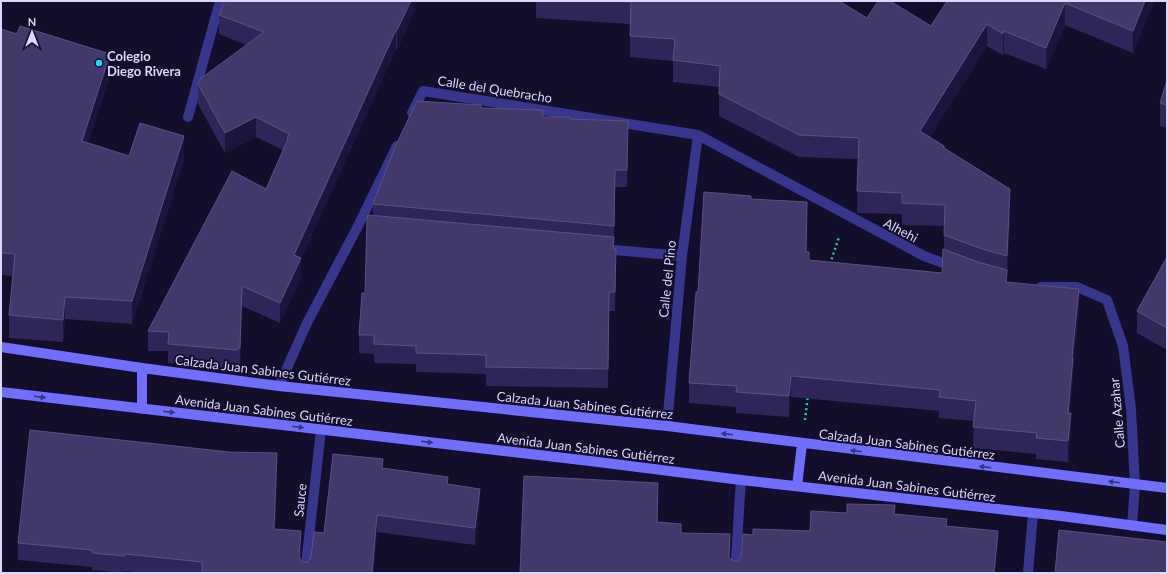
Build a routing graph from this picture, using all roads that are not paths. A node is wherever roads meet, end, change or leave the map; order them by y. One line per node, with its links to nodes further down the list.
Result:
1 (220, 1): 2 (street)
2 (188, 117)
3 (409, 119): 5 (street, Calle del Quebracho)
4 (402, 134): 12 (street)
5 (698, 135): 7 (street, Calle del Pino); 8 (street, Alhehi)
6 (595, 248): 7 (street)
7 (682, 256): 15 (street, Calle del Pino)
8 (966, 272)
9 (1032, 287): 19 (street, Calle Azahar)
10 (1, 347): 11 (street, Calzada Juan Sabines Gutiérrez)
11 (142, 368): 12 (street, Calzada Juan Sabines Gutiérrez); 14 (street)
12 (279, 386): 15 (street, Calzada Juan Sabines Gutiérrez)
13 (1, 392): 14 (street, Avenida Juan Sabines Gutiérrez, one-way to 14)
14 (142, 409): 16 (street, Avenida Juan Sabines Gutiérrez, one-way to 16)
15 (667, 426): 17 (street, Calzada Juan Sabines Gutiérrez, one-way to 15)
16 (321, 430): 18 (street, Avenida Juan Sabines Gutiérrez, one-way to 18); 25 (street, Sauce)
17 (802, 444): 19 (street, Calzada Juan Sabines Gutiérrez, one-way to 17); 20 (street)
18 (741, 480): 20 (street, Avenida Juan Sabines Gutiérrez); 26 (street)
19 (1135, 485): 21 (street, Calzada Juan Sabines Gutiérrez); 23 (street, Calle Azahar)
20 (797, 486): 22 (street, Avenida Juan Sabines Gutiérrez)
21 (1167, 488)
22 (1033, 513): 23 (street, Avenida Juan Sabines Gutiérrez); 27 (street)
23 (1132, 526): 24 (street, Avenida Juan Sabines Gutiérrez)
24 (1167, 530)
25 (305, 573)
26 (735, 573)
27 (1028, 573)

